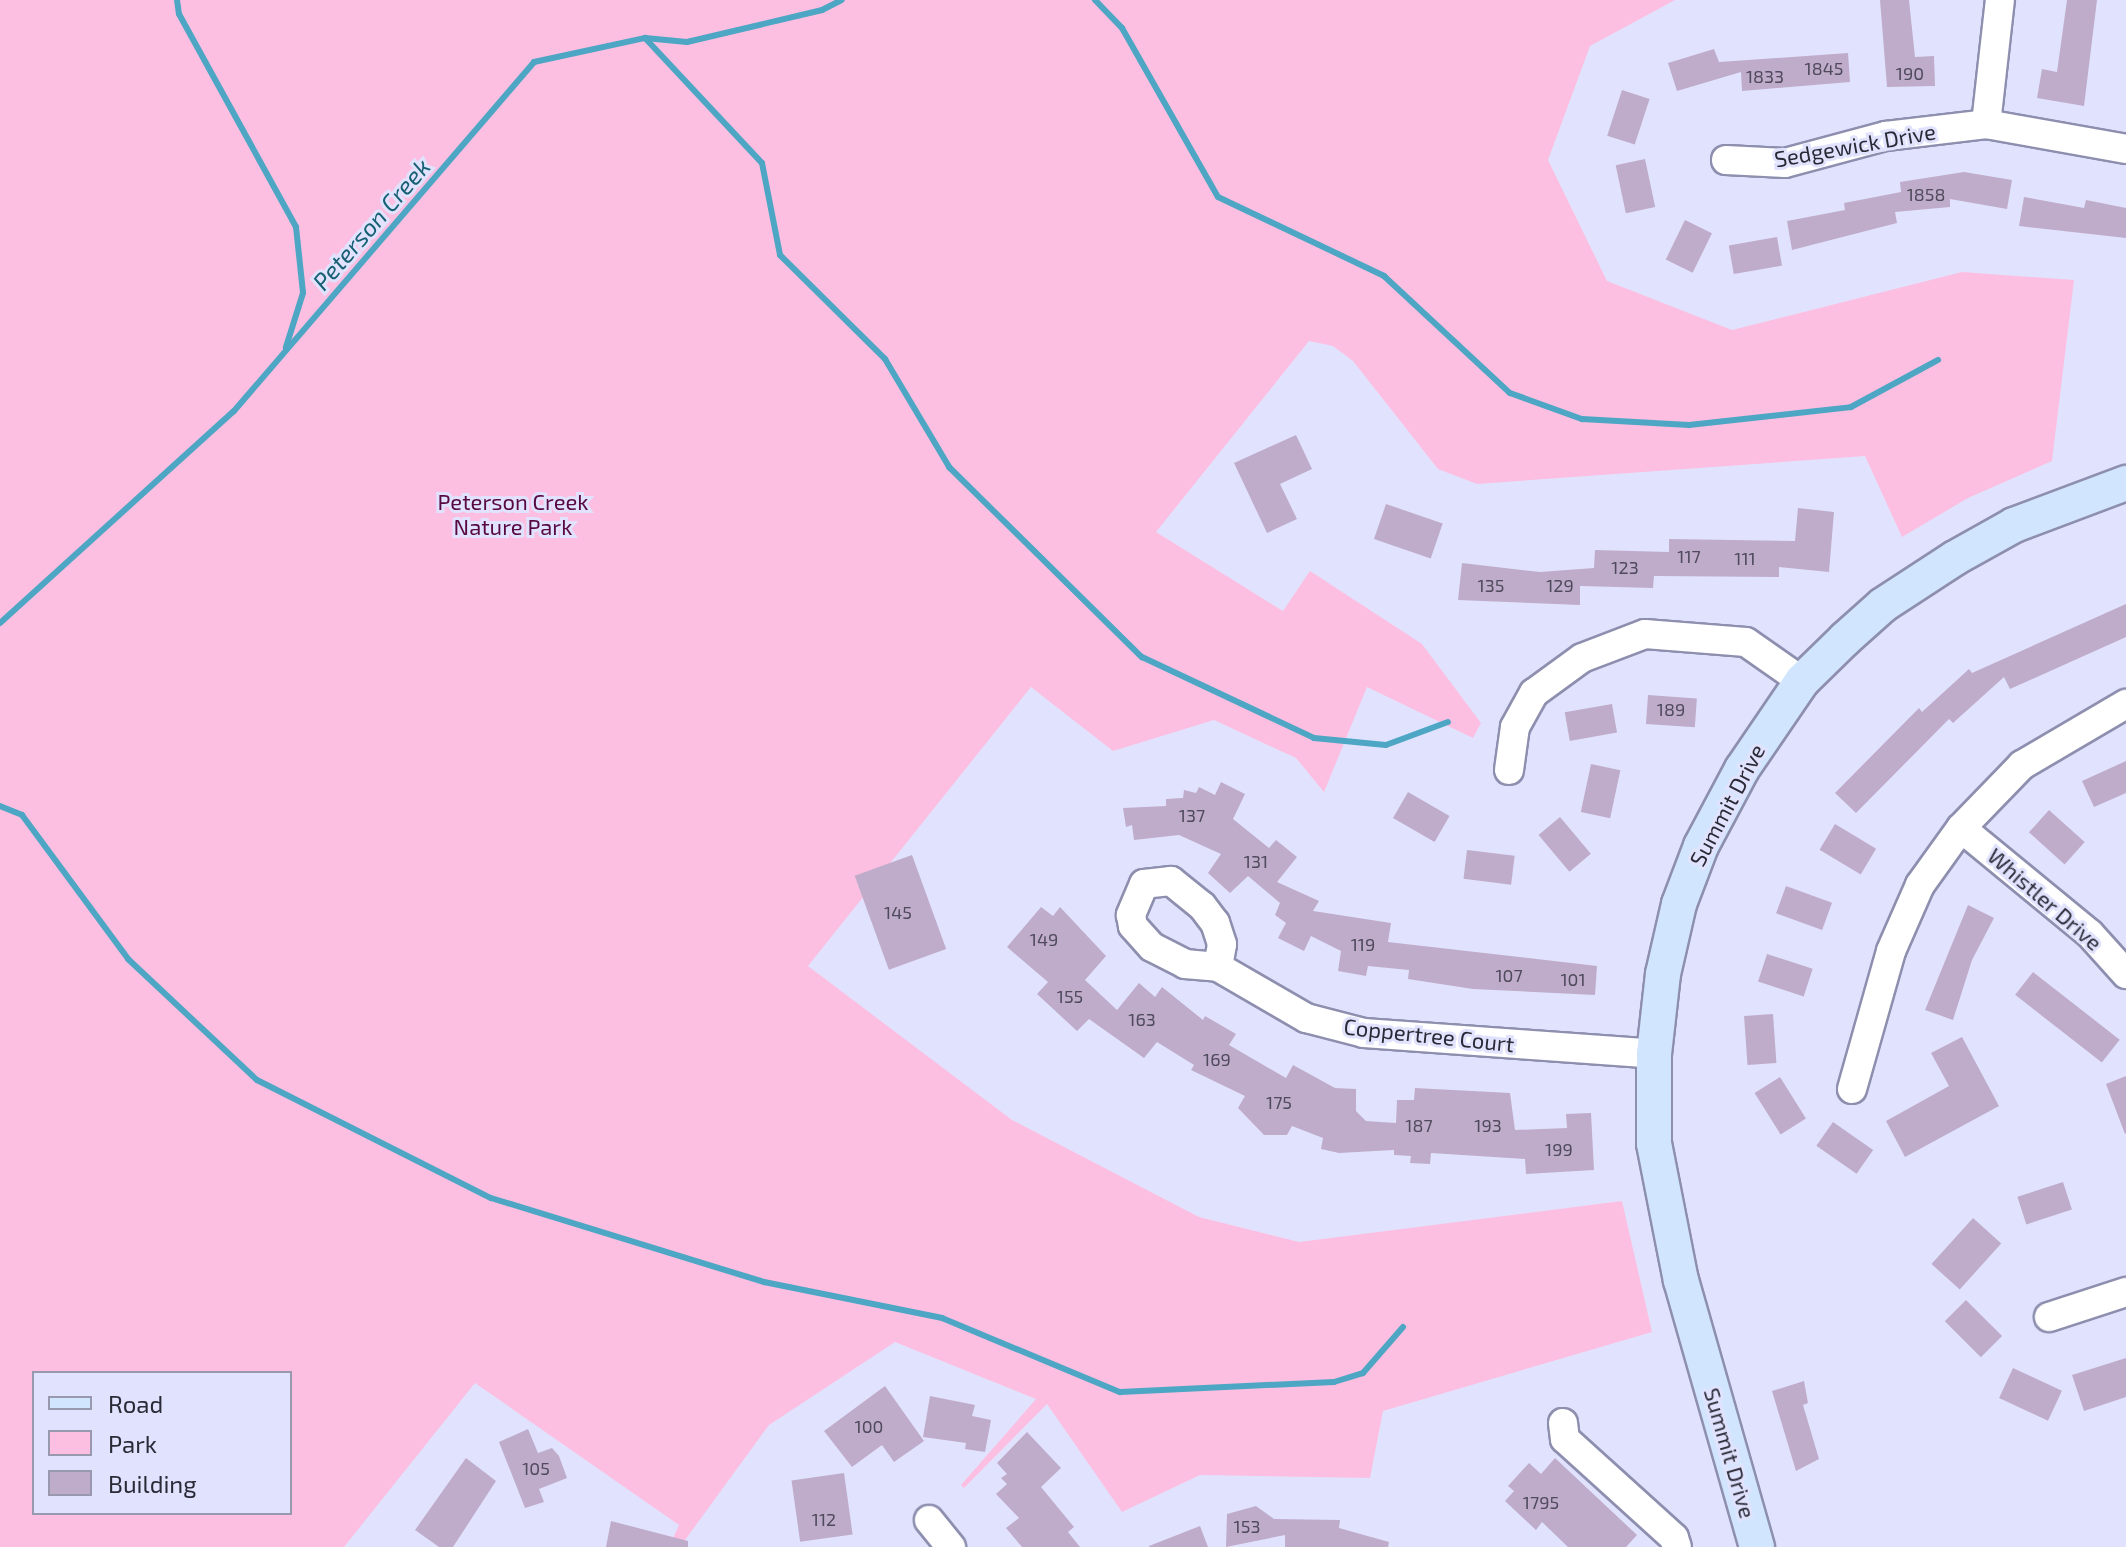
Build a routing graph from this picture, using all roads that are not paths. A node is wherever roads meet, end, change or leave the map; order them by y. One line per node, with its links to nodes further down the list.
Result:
1 (2000, 0): 2 (street)
2 (1986, 124): 3 (street, Sedgewick Drive); 4 (street, Sedgewick Drive)
3 (2126, 149)
4 (1726, 160)
5 (2126, 483): 6 (main road, Summit Drive)
6 (1802, 681): 8 (street); 12 (main road, Summit Drive)
7 (2126, 704): 9 (street)
8 (1509, 770)
9 (1961, 828): 11 (street, Whistler Drive); 13 (street)
10 (1218, 967): 12 (street, Coppertree Court)
11 (2126, 974)
12 (1654, 1054): 20 (main road, Summit Drive)
13 (1852, 1089)
14 (2126, 1292): 15 (street)
15 (2049, 1317)
16 (1563, 1423): 19 (street)
17 (929, 1520): 18 (street)
18 (951, 1547)
19 (1677, 1547)
20 (1757, 1547)

